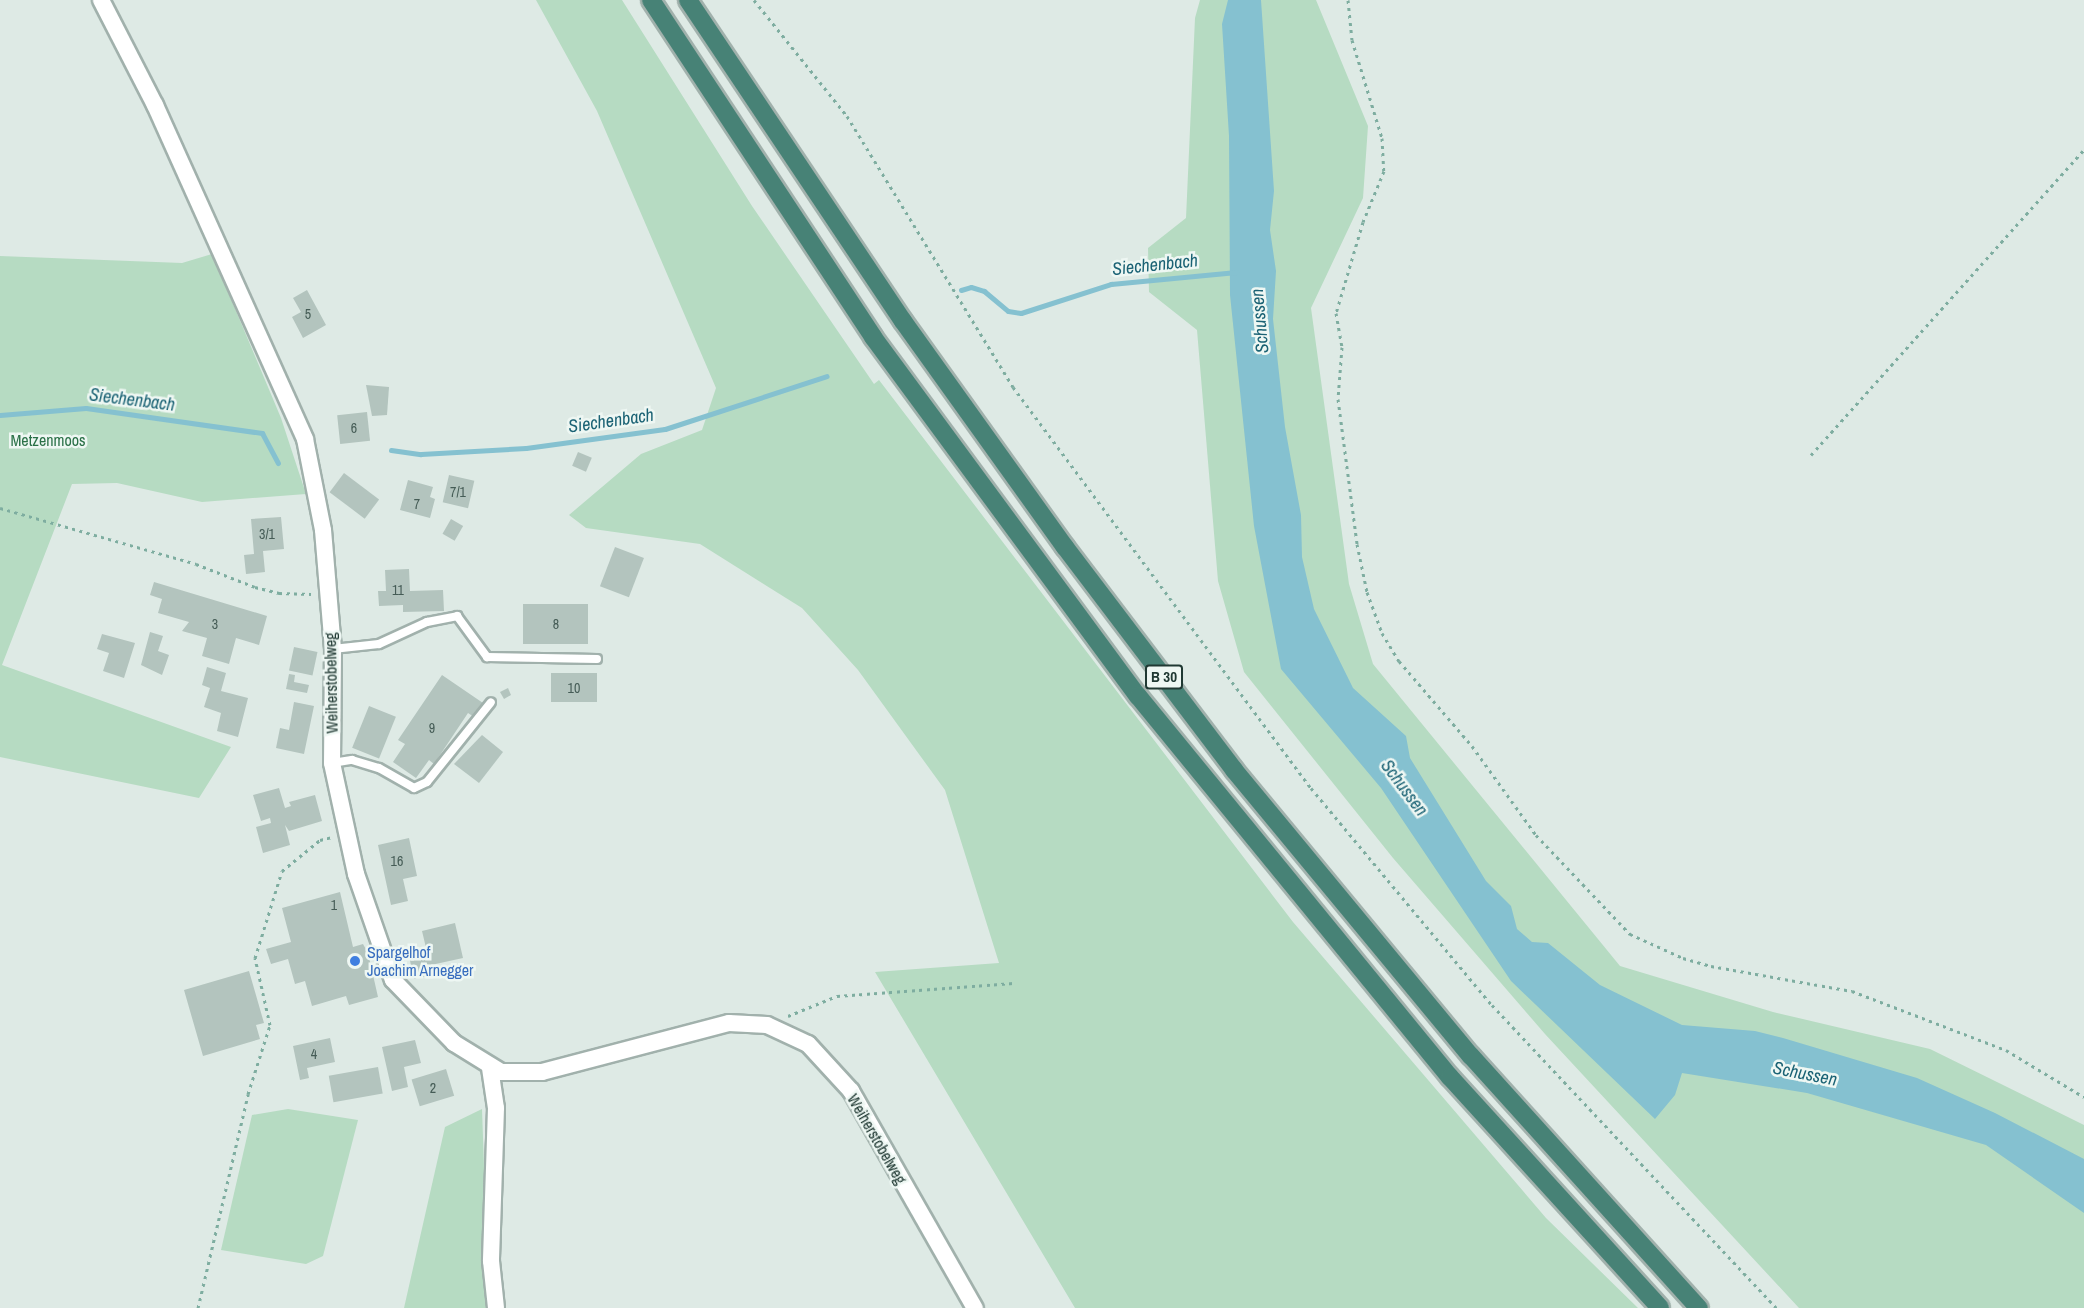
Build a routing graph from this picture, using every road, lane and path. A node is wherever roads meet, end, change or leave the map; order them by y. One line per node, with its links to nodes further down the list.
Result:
1 (101, 0): 9 (street, Weiherstobelweg)
2 (651, 0): 22 (highway, B 30)
3 (688, 0): 23 (highway, B 30)
4 (754, 0): 24 (path)
5 (1348, 0): 18 (path)
6 (2084, 150): 7 (path)
7 (1811, 455)
8 (0, 508): 9 (path)
9 (327, 594): 10 (street, Weiherstobelweg)
10 (333, 650): 11 (lane); 13 (street, Weiherstobelweg)
11 (597, 659)
12 (491, 702): 13 (lane)
13 (332, 763): 14 (street, Weiherstobelweg)
14 (345, 833): 17 (street, Weiherstobelweg); 19 (path)
15 (1014, 983): 16 (path)
16 (767, 1025): 17 (street, Weiherstobelweg); 21 (street, Weiherstobelweg)
17 (490, 1068): 20 (street)
18 (2084, 1097)
19 (198, 1308)
20 (496, 1308)
21 (975, 1308)
22 (1660, 1308)
23 (1699, 1308)
24 (1777, 1308)

